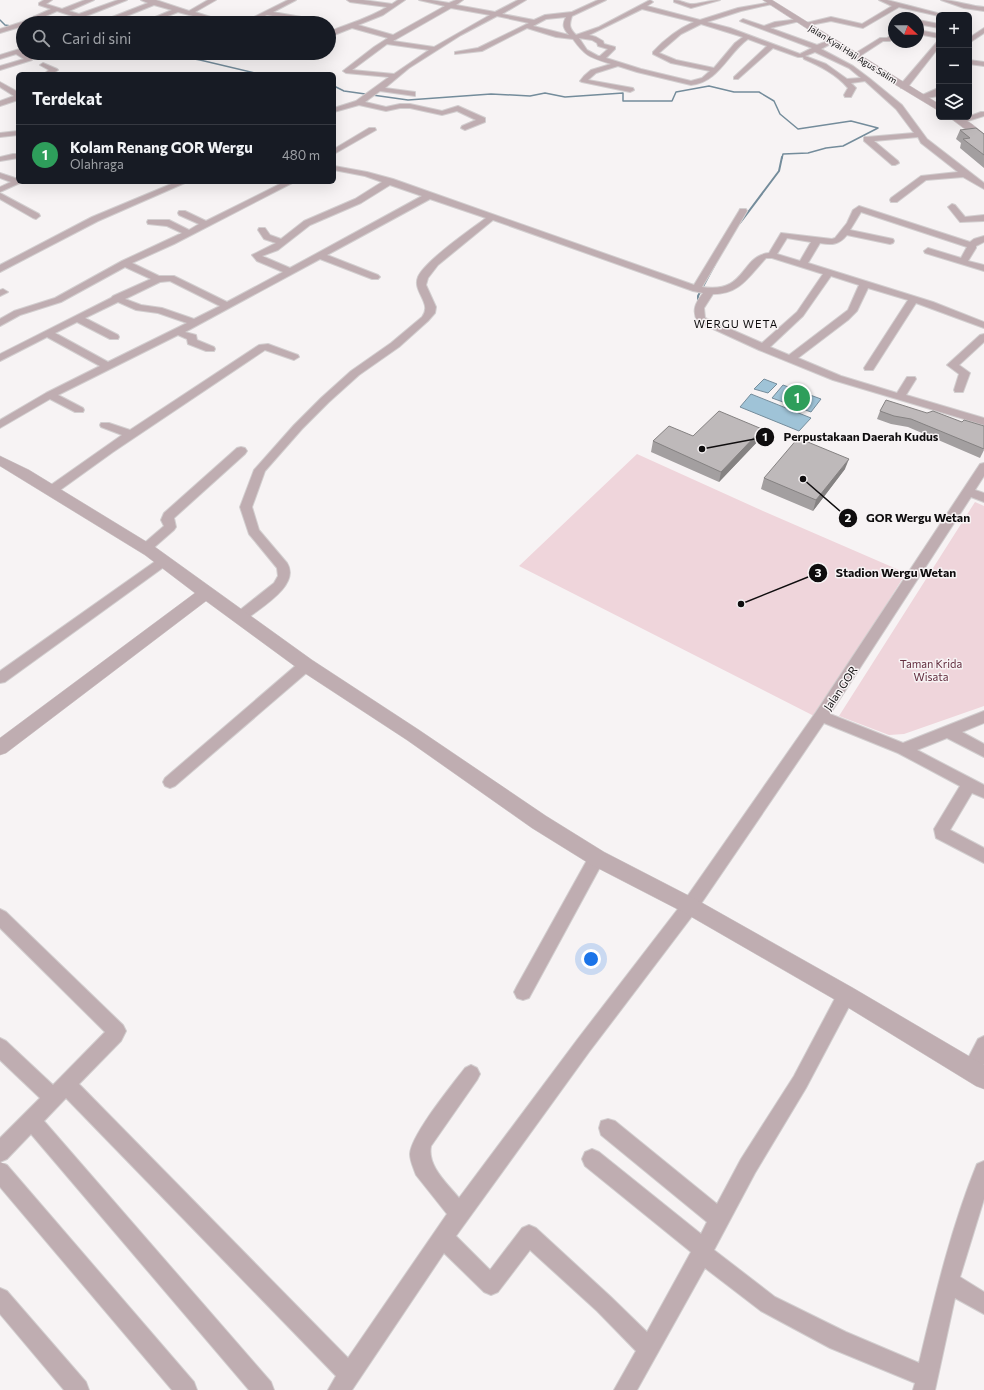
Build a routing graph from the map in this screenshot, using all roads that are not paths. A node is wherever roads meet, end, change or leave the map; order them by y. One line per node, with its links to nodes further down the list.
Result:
1 (49, 0): 25 (street)
2 (91, 0): 25 (street)
3 (124, 0): 38 (street)
4 (144, 0): 17 (street)
5 (213, 0): 30 (street)
6 (293, 0): 32 (street)
7 (350, 0): 23 (street)
8 (402, 0): 23 (street)
9 (422, 0): 21 (street)
10 (460, 0): 21 (street)
11 (523, 0): 36 (street)
12 (603, 0): 34 (street)
13 (654, 0): 24 (street)
14 (717, 0): 18 (street)
15 (882, 0): 22 (street)
16 (944, 0): 26 (street)
17 (157, 1): 27 (street); 33 (street)
18 (676, 1)
19 (768, 1): 51 (street); 52 (street, Jalan Kyai Haji Agus Salim)
20 (62, 3): 25 (street)
21 (450, 5): 36 (street); 67 (street)
22 (897, 5): 28 (street); 35 (street)
23 (393, 6): 47 (street)
24 (642, 7): 51 (street); 66 (street)
25 (57, 9): 37 (street); 38 (street)
26 (984, 9)
27 (177, 10): 30 (street); 41 (street)
28 (890, 10): 29 (street); 46 (street)
29 (902, 12)
30 (189, 13): 42 (street)
31 (219, 13): 43 (street)
32 (267, 13): 44 (street); 45 (street)
33 (125, 14): 39 (street); 40 (street)
34 (570, 14): 50 (street); 66 (street)
35 (936, 14)
36 (495, 15): 50 (street); 77 (street)
37 (40, 16)
38 (80, 16)
39 (120, 16)
40 (130, 16)
41 (162, 16)
42 (201, 16)
43 (213, 16)
44 (260, 16)
45 (284, 16)
46 (877, 18): 49 (street); 52 (street)
47 (366, 20): 54 (street); 55 (street)
48 (742, 21): 59 (street)
49 (888, 21)
50 (535, 22): 58 (street)
51 (703, 22): 65 (street); 91 (street)
52 (802, 22): 59 (street); 70 (street, Jalan Kyai Haji Agus Salim)
53 (924, 23): 56 (street)
54 (377, 24)
55 (350, 25): 60 (street); 67 (street)
56 (936, 25)
57 (16, 26): 62 (street)
58 (526, 26): 66 (street); 79 (street)
59 (765, 28): 76 (street)
60 (336, 29)
61 (984, 30): 68 (street)
62 (0, 31)
63 (924, 33): 64 (street)
64 (936, 35)
65 (748, 36): 74 (street); 91 (street)
66 (578, 37): 82 (street); 82 (street)
67 (394, 38): 71 (street)
68 (972, 39)
69 (888, 40): 80 (street)
70 (832, 41): 76 (street); 80 (street, Jalan Kyai Haji Agus Salim)
71 (386, 42): 77 (street); 93 (street)
72 (972, 42): 73 (street)
73 (976, 43)
74 (772, 45): 83 (street); 94 (street)
75 (936, 47): 98 (street)
76 (816, 48): 83 (street); 95 (street)
77 (436, 49): 93 (street)
78 (16, 52): 81 (street)
79 (457, 53)
80 (854, 56): 98 (street, Jalan Kyai Haji Agus Salim)
81 (0, 57)
82 (599, 58): 85 (street); 87 (street)
83 (801, 59): 96 (street)
84 (27, 60): 90 (street)
85 (589, 61)
86 (972, 62): 88 (street)
87 (618, 64): 91 (street); 100 (street)
88 (984, 64)
89 (43, 65): 92 (street)
90 (0, 68)
91 (715, 70)
92 (51, 72)
93 (396, 76): 99 (street)
94 (736, 78)
95 (867, 79): 96 (street); 119 (street)
96 (846, 81): 104 (street)
97 (5, 84): 102 (street)
98 (904, 86): 106 (street, Jalan Kyai Haji Agus Salim)
99 (378, 90): 103 (street); 107 (street)
100 (630, 90)
101 (936, 92): 106 (street)
102 (16, 94)
103 (412, 94)
104 (848, 95)
105 (16, 97): 108 (street)
106 (922, 97): 109 (street, Jalan Kyai Haji Agus Salim)
107 (359, 103): 110 (street); 111 (street)
108 (0, 104)
109 (936, 106)
110 (338, 111)
111 (466, 113): 114 (street); 116 (street)
112 (984, 114): 113 (street)
113 (972, 116)
114 (448, 120)
115 (959, 120): 121 (street)
116 (465, 128)
117 (372, 130): 122 (street)
118 (16, 133): 120 (street)
119 (920, 135): 125 (street); 127 (street)
120 (0, 136)
121 (984, 139)
122 (336, 151)
123 (16, 156): 124 (street)
124 (0, 159)
125 (895, 163)
126 (336, 168): 130 (street)
127 (965, 174): 129 (street); 136 (street)
128 (0, 175): 131 (street)
129 (936, 177): 135 (street); 140 (street)
130 (390, 181): 139 (street); 157 (street)
131 (16, 182)
132 (16, 182): 137 (street)
133 (178, 184): 144 (street)
134 (286, 184): 150 (street)
135 (944, 185)
136 (984, 187)
137 (0, 190)
138 (0, 196): 145 (street)
139 (429, 196): 146 (street); 160 (street)
140 (894, 200)
141 (952, 207): 147 (street)
142 (742, 211): 172 (street)
143 (182, 212): 150 (street)
144 (110, 213): 148 (street); 166 (street)
145 (36, 216)
146 (492, 218): 172 (street); 209 (street)
147 (984, 218)
148 (123, 219)
149 (151, 222): 153 (street)
150 (205, 224): 153 (street)
151 (262, 230): 157 (street)
152 (846, 232): 155 (street); 156 (street); 158 (street)
153 (189, 233): 163 (street)
154 (984, 239): 158 (street)
155 (817, 240): 161 (street); 164 (street)
156 (890, 241)
157 (282, 242): 167 (street)
158 (972, 245): 162 (street)
159 (928, 251): 162 (street)
160 (319, 255): 167 (street); 169 (street)
161 (772, 255): 164 (street); 172 (street)
162 (963, 262): 165 (street)
163 (124, 263): 170 (street); 177 (street)
164 (803, 264): 168 (street)
165 (984, 268)
166 (0, 269)
167 (289, 271): 175 (street)
168 (829, 272): 171 (street); 184 (street)
169 (375, 277)
170 (158, 278): 173 (street); 175 (street)
171 (865, 283): 174 (street); 188 (street)
172 (703, 290): 184 (street)
173 (116, 298): 176 (street); 178 (street)
174 (914, 299): 179 (street); 190 (street)
175 (226, 305): 178 (street)
176 (77, 318): 181 (street); 182 (street)
177 (1, 322)
178 (195, 323): 180 (street)
179 (984, 325)
180 (177, 332): 185 (street); 189 (street)
181 (47, 333): 187 (street); 189 (street)
182 (114, 337)
183 (984, 337): 192 (street)
184 (762, 348): 188 (street)
185 (210, 349)
186 (294, 357): 199 (street)
187 (0, 358)
188 (790, 359): 194 (street)
189 (108, 366): 193 (street)
190 (869, 368)
191 (911, 379): 194 (street)
192 (959, 390)
193 (50, 395): 195 (street); 197 (street)
194 (900, 397): 196 (street)
195 (79, 410)
196 (984, 422)
197 (0, 425)
198 (105, 425): 199 (street)
199 (132, 435): 203 (street)
200 (241, 451): 206 (street)
201 (0, 460): 203 (street)
202 (984, 467): 204 (street, Jalan GOR)
203 (52, 490): 206 (street)
204 (968, 491): 205 (street); 212 (street, Jalan GOR)
205 (984, 498)
206 (146, 548): 207 (street)
207 (164, 561): 208 (street); 211 (street)
208 (206, 593): 209 (street); 215 (street)
209 (240, 617): 210 (street)
210 (306, 665): 218 (street); 222 (street)
211 (0, 678)
212 (821, 716): 216 (street); 223 (street, Jalan GOR)
213 (984, 717): 214 (street)
214 (948, 731): 216 (street); 217 (street)
215 (0, 748)
216 (903, 749): 219 (street)
217 (984, 752)
218 (170, 782)
219 (969, 784): 220 (street); 221 (street)
220 (984, 792)
221 (984, 856)
222 (598, 858): 223 (street); 225 (street)
223 (690, 906): 226 (street); 238 (street, Jalan GOR)
224 (0, 917): 231 (street)
225 (523, 992)
226 (846, 996): 230 (street); 239 (street)
227 (984, 1045): 230 (street)
228 (0, 1047): 231 (street)
229 (471, 1074): 238 (street)
230 (978, 1074)
231 (60, 1092): 232 (street); 246 (street)
232 (31, 1120): 234 (street); 250 (street)
233 (608, 1128): 239 (street)
234 (0, 1152)
235 (592, 1159): 241 (street)
236 (984, 1170): 242 (street)
237 (0, 1172): 249 (street)
238 (459, 1214): 240 (street, Jalan GOR)
239 (719, 1220): 241 (street)
240 (443, 1238): 245 (street); 246 (street, Jalan GOR)
241 (703, 1251): 245 (street); 247 (street)
242 (949, 1282): 244 (street); 247 (street)
243 (0, 1298): 248 (street)
244 (984, 1304)
245 (649, 1349): 251 (street)
246 (344, 1382)
247 (925, 1384)
248 (78, 1390)
249 (186, 1390)
250 (263, 1390)
251 (625, 1390)

